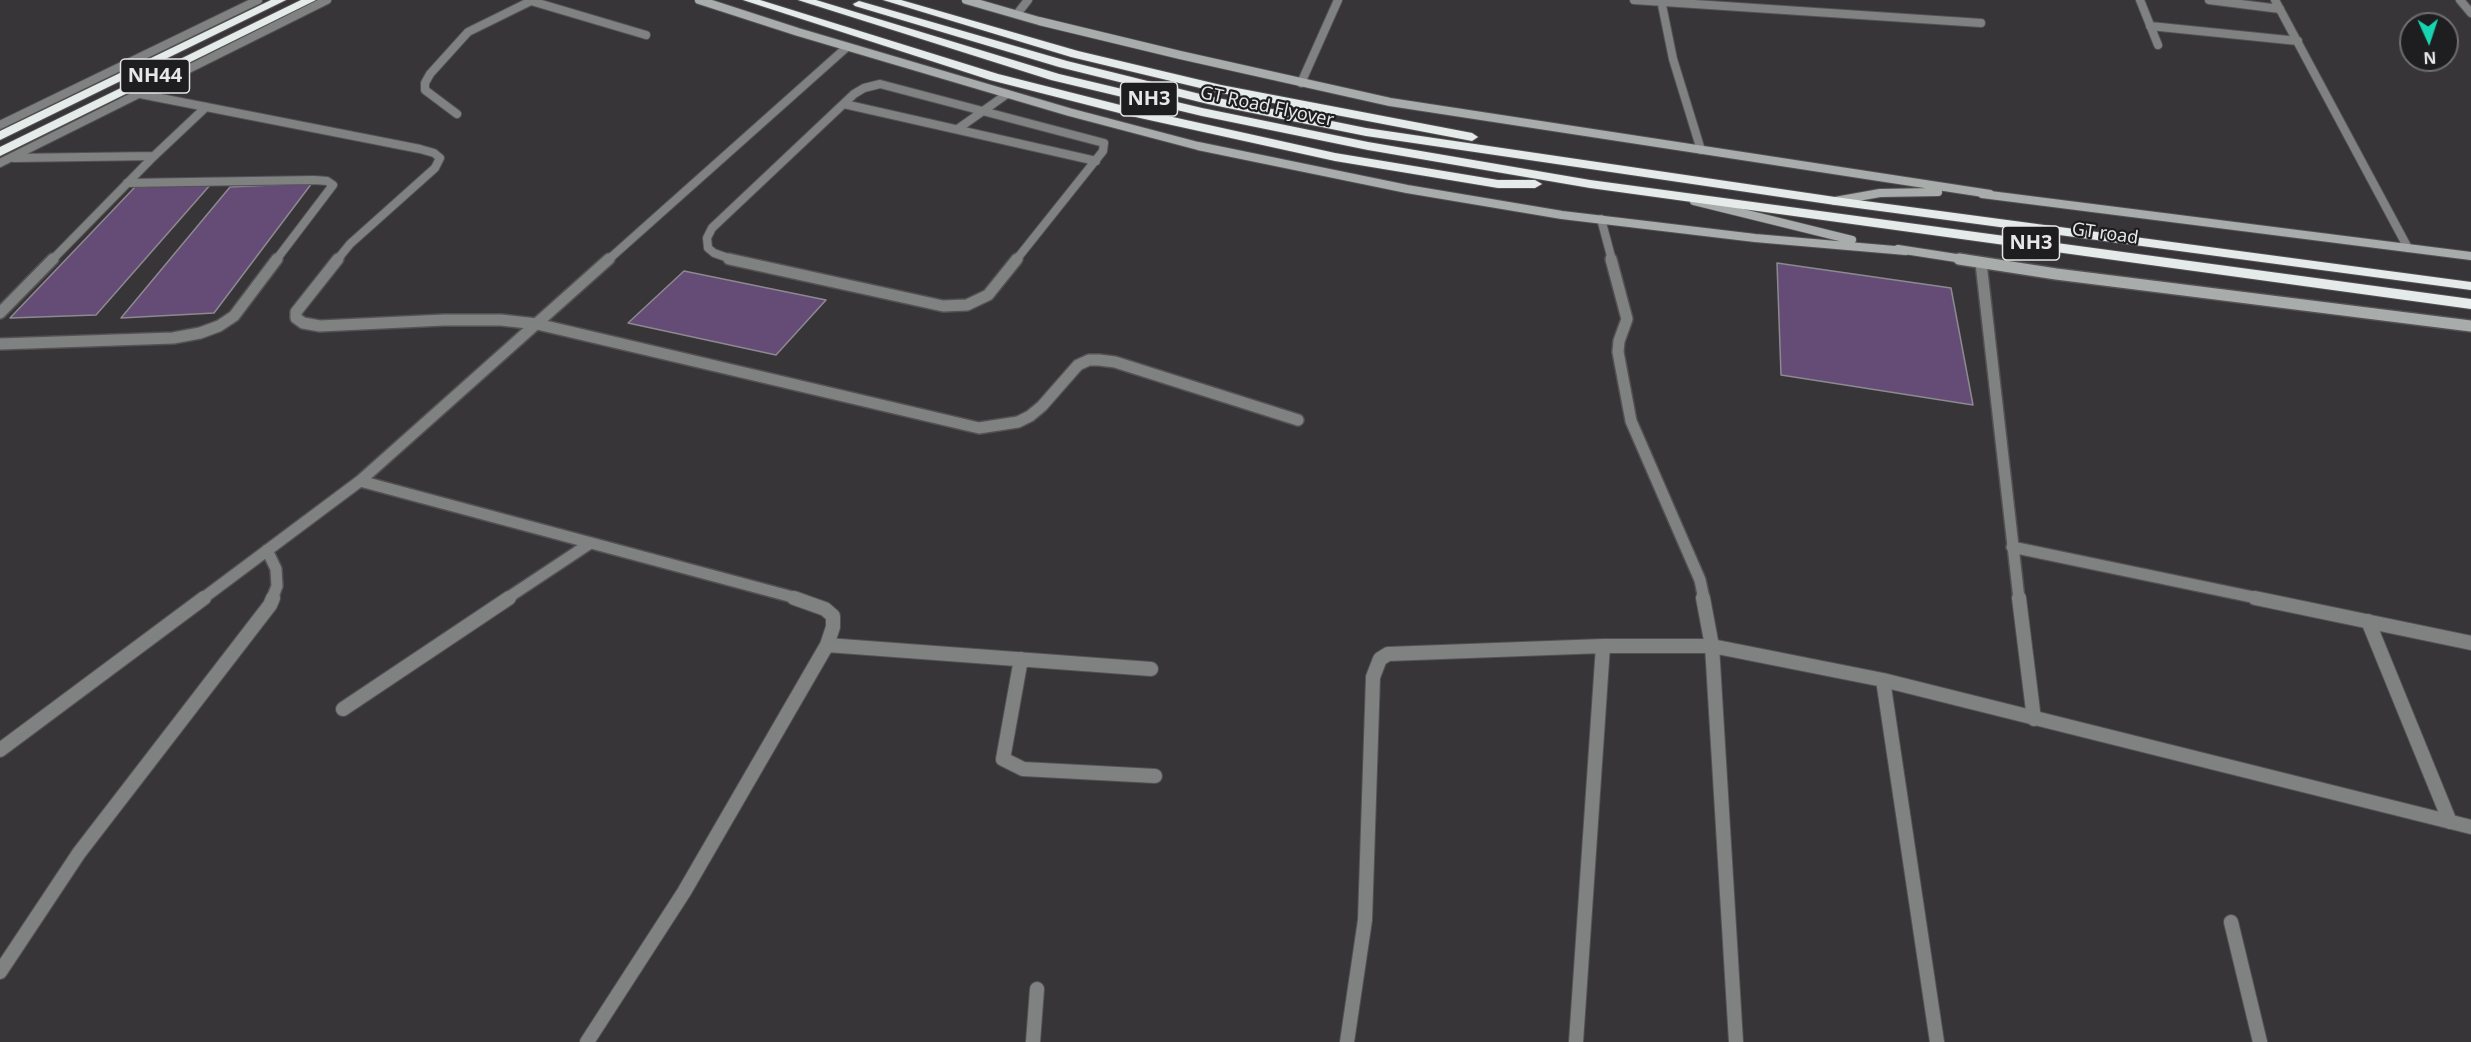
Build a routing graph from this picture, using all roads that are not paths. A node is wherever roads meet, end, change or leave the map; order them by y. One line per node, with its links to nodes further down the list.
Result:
1 (258, 0): 36 (street)
2 (280, 0): 38 (highway, NH44)
3 (310, 0): 40 (highway, NH44)
4 (327, 0): 30 (street)
5 (699, 0): 28 (street)
6 (748, 0): 46 (highway)
7 (804, 0): 46 (highway, GT Road Flyover / NH3)
8 (844, 0): 44 (highway, GT Road Flyover / NH3)
9 (889, 0): 44 (highway)
10 (966, 0): 22 (street)
11 (1028, 0): 22 (street)
12 (1338, 0): 29 (street)
13 (1634, 0): 19 (street)
14 (2140, 0): 24 (street)
15 (2209, 0): 20 (street)
16 (2275, 0): 20 (street)
17 (2460, 0): 21 (street)
18 (532, 1): 25 (street); 35 (street)
19 (1661, 1): 23 (street); 39 (street)
20 (2280, 9): 26 (street)
21 (2471, 13)
22 (1017, 14): 29 (street)
23 (1981, 23)
24 (2150, 26): 26 (street); 27 (street)
25 (646, 35)
26 (2298, 41): 51 (street)
27 (2158, 45)
28 (847, 47): 31 (street); 58 (street)
29 (1300, 82): 39 (street)
30 (140, 94): 33 (street); 40 (street)
31 (1007, 94): 34 (street); 50 (street)
32 (844, 104): 34 (street); 37 (street); 42 (street)
33 (206, 107): 41 (street); 58 (street)
34 (982, 112): 37 (street); 42 (street)
35 (457, 114)
36 (0, 125)
37 (959, 128): 42 (street)
38 (0, 136)
39 (1701, 150): 48 (street)
40 (5, 155): 41 (street); 43 (street)
41 (154, 156): 45 (street)
42 (1096, 161)
43 (0, 163)
44 (1614, 169): 49 (highway, GT road / NH3)
45 (127, 183): 57 (street); 60 (street)
46 (1590, 184): 47 (highway, GT road / NH3)
47 (1669, 194): 52 (street); 56 (highway, GT road / NH3)
48 (1990, 194): 49 (street); 51 (street)
49 (1835, 201): 55 (highway, GT road / NH3)
50 (1601, 219): 52 (street); 70 (street)
51 (2408, 248): 53 (street)
52 (1906, 251): 54 (street)
53 (2471, 256)
54 (1981, 262): 59 (street); 64 (street)
55 (2471, 286)
56 (2471, 304)
57 (0, 313)
58 (537, 324): 61 (street); 62 (street)
59 (2471, 326)
60 (0, 344)
61 (1298, 420)
62 (360, 481): 63 (street); 65 (street)
63 (589, 544): 68 (street); 74 (street)
64 (2012, 548): 66 (street); 75 (street)
65 (267, 550): 76 (street); 81 (street)
66 (2368, 621): 67 (street); 78 (street)
67 (2471, 643)
68 (827, 645): 71 (street); 83 (street)
69 (1603, 646): 70 (street); 85 (street); 86 (street)
70 (1712, 646): 73 (street); 87 (street)
71 (1022, 660): 72 (street); 77 (street)
72 (1151, 669)
73 (1883, 680): 75 (street); 88 (street)
74 (343, 709)
75 (2034, 719): 78 (street)
76 (0, 750)
77 (1155, 776)
78 (2450, 822): 79 (street)
79 (2471, 827)
80 (2231, 922): 89 (street)
81 (0, 972)
82 (1037, 989): 84 (street)
83 (587, 1042)
84 (1033, 1042)
85 (1347, 1042)
86 (1576, 1042)
87 (1736, 1042)
88 (1937, 1042)
89 (2260, 1042)

